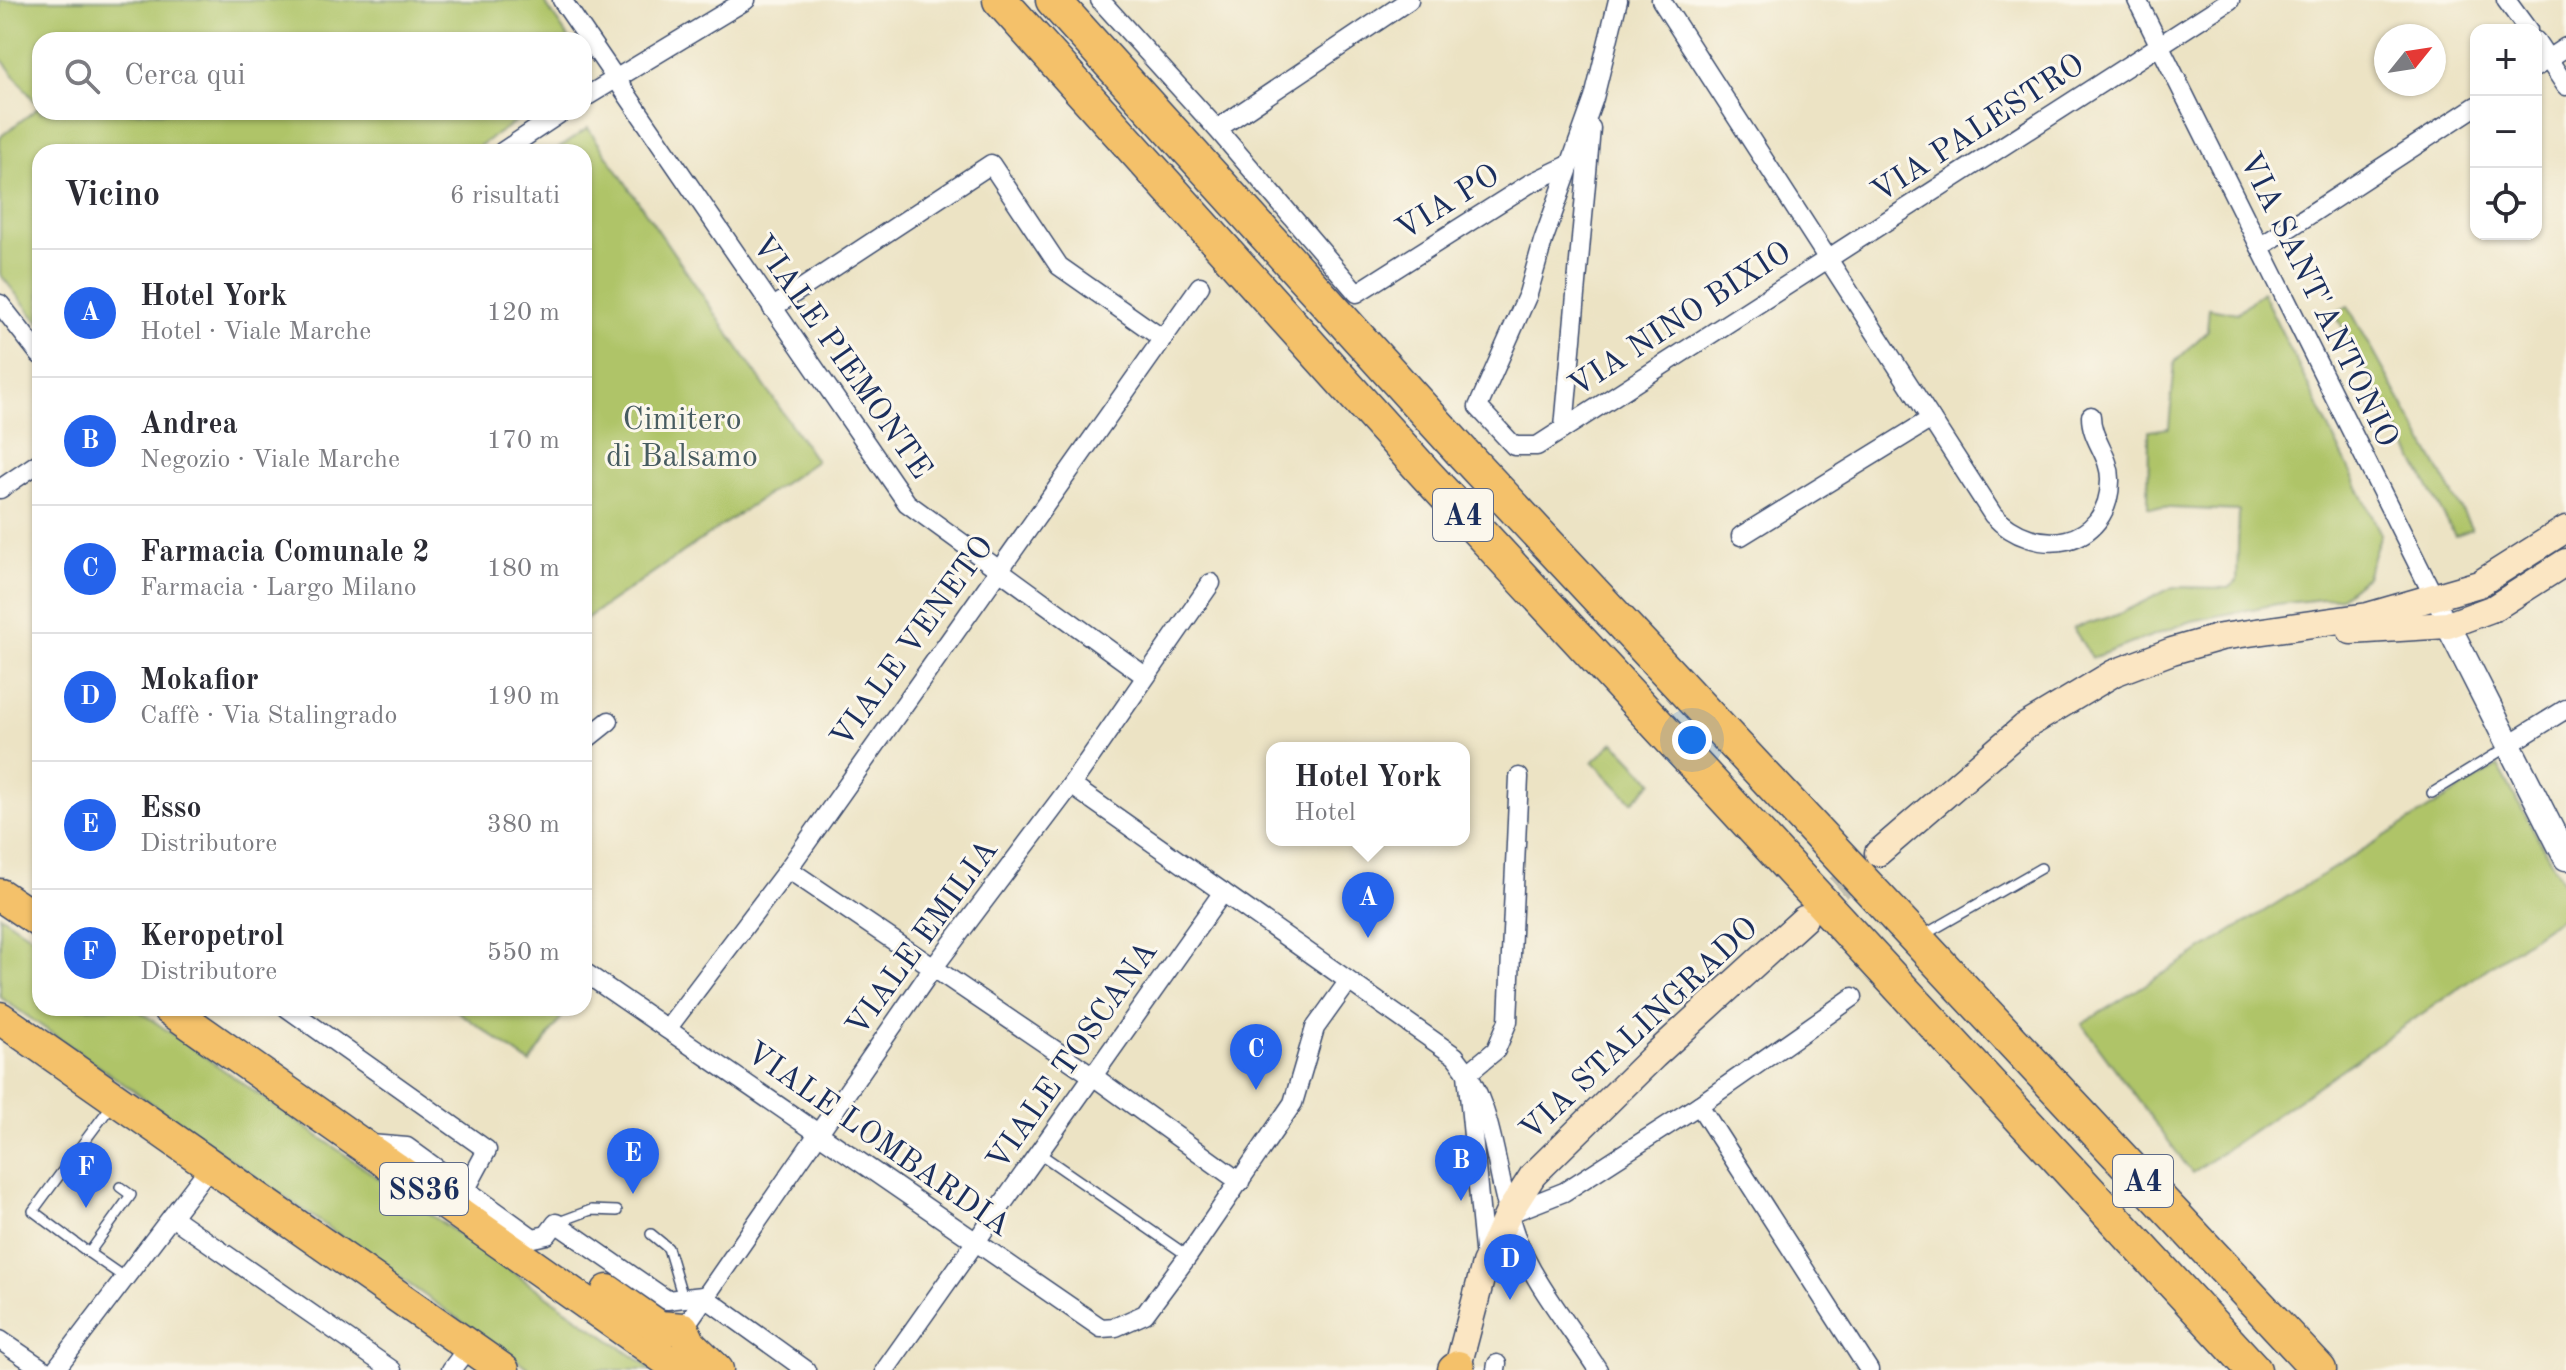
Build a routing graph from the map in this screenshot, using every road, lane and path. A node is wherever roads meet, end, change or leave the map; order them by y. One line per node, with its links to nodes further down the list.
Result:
1 (562, 0): 13 (street, VIALE PIEMONTE)
2 (746, 0): 18 (street)
3 (1000, 0): 113 (highway, A4)
4 (1053, 0): 65 (highway, A4)
5 (1100, 0): 24 (street)
6 (1409, 0): 24 (street)
7 (1618, 0): 21 (street)
8 (1661, 0): 30 (street)
9 (2137, 0): 15 (street, VIA SANT'ANTONIO)
10 (2230, 0): 15 (street, VIA PALESTRO)
11 (2506, 0): 12 (street)
12 (2524, 24)
13 (584, 32)
14 (592, 43): 18 (street, VIALE PIEMONTE)
15 (2160, 44): 29 (street, VIA SANT'ANTONIO); 30 (street, VIA PALESTRO)
16 (2566, 47): 17 (street)
17 (2542, 63): 19 (street)
18 (617, 79): 20 (street); 33 (street, VIALE PIEMONTE)
19 (2566, 86)
20 (592, 93)
21 (1594, 98): 26 (street); 38 (street)
22 (2470, 110): 29 (street)
23 (550, 120): 25 (street)
24 (1217, 129): 27 (street, VIA PO)
25 (514, 144)
26 (1571, 164): 27 (street, VIA PO); 28 (street)
27 (1514, 193): 28 (street)
28 (1553, 214): 38 (street, VIA NINO BIXIO)
29 (2260, 247): 46 (street, VIA SANT'ANTONIO)
30 (1827, 259): 37 (street); 38 (street, VIA NINO BIXIO)
31 (1200, 286): 34 (street, VIALE VENETO)
32 (0, 304): 35 (street)
33 (772, 308): 34 (street); 44 (street, VIALE PIEMONTE)
34 (1163, 339): 44 (street, VIALE VENETO)
35 (32, 345)
36 (2091, 416): 37 (street)
37 (1931, 419): 42 (street)
38 (1564, 428)
39 (32, 467): 40 (street)
40 (0, 489)
41 (2566, 529): 46 (main road)
42 (1741, 536)
43 (2566, 562): 48 (main road)
44 (999, 570): 49 (street, VIALE PIEMONTE); 60 (street, VIALE VENETO)
45 (1211, 583): 49 (street, VIALE EMILIA)
46 (2435, 596): 47 (main road); 48 (street, VIA SANT'ANTONIO)
47 (2317, 625): 48 (main road); 57 (main road)
48 (2448, 625): 53 (street)
49 (1145, 676): 55 (street, VIALE EMILIA)
50 (2566, 709): 53 (street)
51 (609, 721): 52 (street)
52 (592, 735)
53 (2508, 745): 56 (lane); 58 (street)
54 (1519, 777): 74 (street)
55 (1071, 785): 61 (street); 66 (street, VIALE EMILIA)
56 (2432, 793)
57 (1878, 853)
58 (2566, 858)
59 (2041, 868): 65 (lane)
60 (788, 869): 66 (street); 73 (street, VIALE VENETO)
61 (1223, 892): 68 (street); 75 (street, VIALE TOSCANA)
62 (0, 895): 63 (highway)
63 (32, 917)
64 (1804, 919): 88 (main road, VIA STALINGRADO)
65 (1917, 939): 114 (highway, A4)
66 (934, 967): 75 (street); 78 (street, VIALE EMILIA)
67 (592, 977): 73 (street, VIALE LOMBARDIA)
68 (1348, 982): 74 (street); 84 (street)
69 (1853, 997): 77 (street)
70 (179, 1016): 79 (highway, SS36)
71 (314, 1016): 86 (street)
72 (0, 1018): 76 (highway)
73 (667, 1029): 78 (street, VIALE LOMBARDIA)
74 (1467, 1074): 88 (street); 95 (street)
75 (1093, 1076): 80 (street, VIALE TOSCANA); 84 (street)
76 (117, 1099): 81 (lane); 82 (highway)
77 (1699, 1105): 88 (street); 112 (street)
78 (819, 1133): 92 (street, VIALE LOMBARDIA); 98 (street, VIALE EMILIA)
79 (358, 1143): 86 (street); 96 (highway, SS36)
80 (1039, 1153): 92 (street, VIALE TOSCANA); 94 (lane)
81 (75, 1154): 83 (lane); 93 (lane)
82 (211, 1165): 89 (street); 101 (highway)
83 (96, 1169)
84 (1240, 1182): 94 (street)
85 (120, 1187): 93 (lane)
86 (466, 1189): 90 (street)
87 (617, 1211): 90 (lane)
88 (1508, 1214): 95 (main road, VIA STALINGRADO); 111 (street)
89 (172, 1217): 97 (street); 105 (street)
90 (556, 1223): 99 (street)
91 (651, 1234): 99 (lane)
92 (976, 1241): 94 (street, VIALE LOMBARDIA); 110 (street, VIALE TOSCANA)
93 (89, 1253): 97 (lane)
94 (1188, 1256)
95 (1485, 1264): 102 (main road, VIA STALINGRADO)
96 (544, 1273): 99 (highway); 107 (highway, SS36)
97 (125, 1278): 104 (street)
98 (703, 1296): 99 (street, VIALE EMILIA); 99 (street); 109 (street)
99 (683, 1314): 108 (highway)
100 (0, 1340): 103 (street)
101 (460, 1358): 106 (highway)
102 (1456, 1369)
103 (44, 1370)
104 (55, 1370)
105 (392, 1370)
106 (503, 1370)
107 (681, 1370)
108 (717, 1370)
109 (806, 1370)
110 (885, 1370)
111 (1598, 1370)
112 (1869, 1370)
113 (2254, 1370)
114 (2319, 1370)

